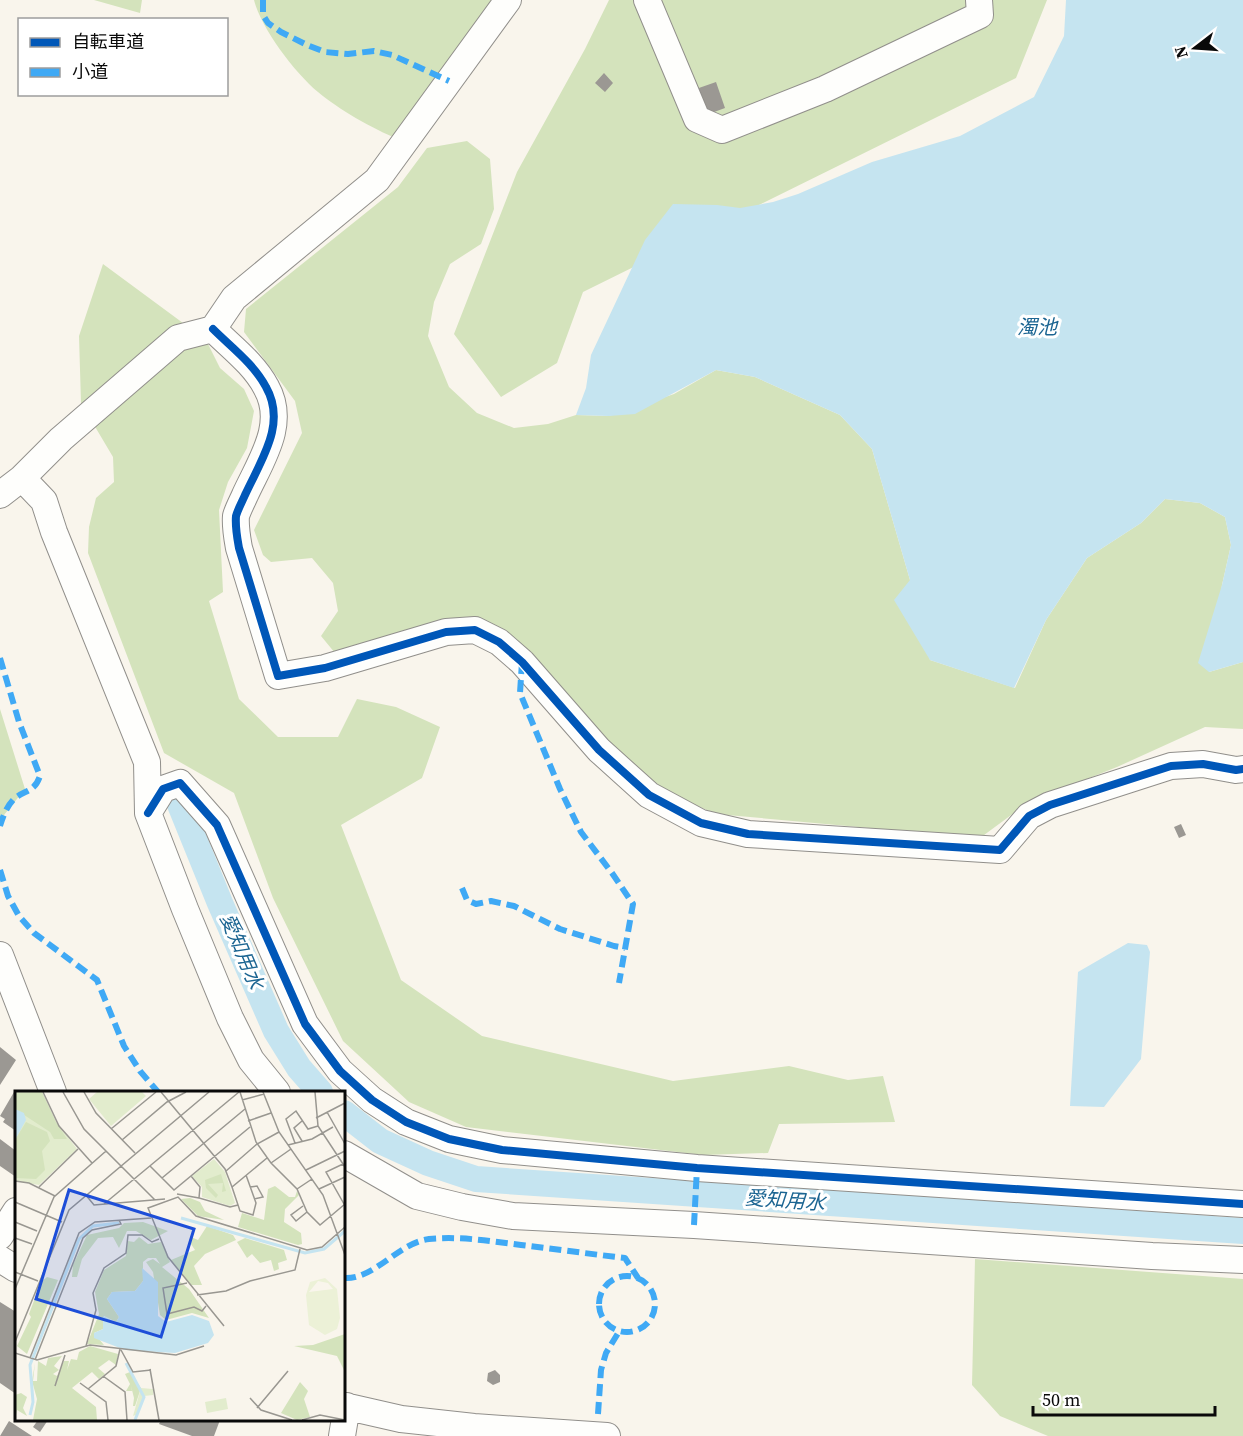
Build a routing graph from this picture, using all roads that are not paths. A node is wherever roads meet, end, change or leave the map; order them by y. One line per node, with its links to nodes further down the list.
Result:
1 (508, 0): 4 (street)
2 (647, 0): 3 (street)
3 (979, 0)
4 (213, 329): 5 (street); 7 (street)
5 (22, 478): 6 (street); 8 (street)
6 (0, 495)
7 (1243, 769)
8 (148, 813): 13 (street); 15 (street)
9 (0, 955): 11 (street)
10 (0, 1010): 11 (street)
11 (26, 1023): 12 (street)
12 (53, 1091)
13 (277, 1091)
14 (345, 1155): 19 (street)
15 (1243, 1204)
16 (15, 1213): 17 (street)
17 (0, 1236)
18 (0, 1258): 20 (street)
19 (1243, 1260)
20 (15, 1268)
21 (345, 1406): 24 (street)
22 (344, 1421): 23 (street)
23 (342, 1436)
24 (608, 1436)

